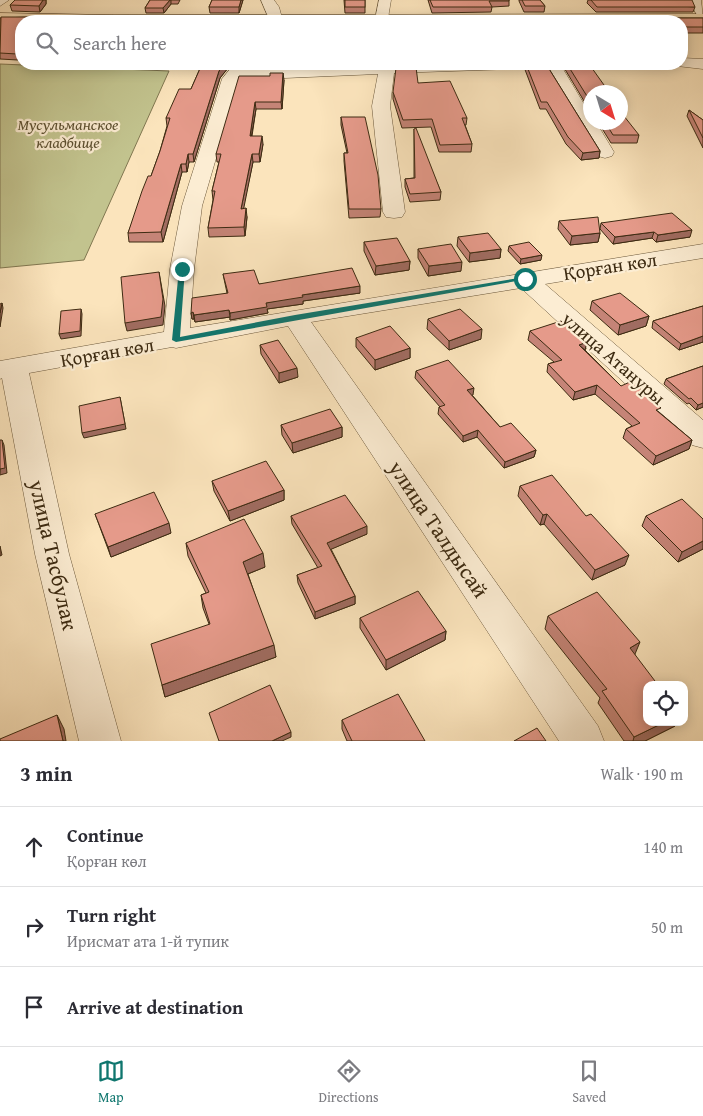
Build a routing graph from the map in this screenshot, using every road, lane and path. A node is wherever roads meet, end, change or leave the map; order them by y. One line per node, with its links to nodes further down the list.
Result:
1 (267, 0): 6 (street)
2 (385, 0): 7 (street)
3 (695, 0): 10 (street)
4 (0, 15): 5 (highway)
5 (15, 15)
6 (274, 15)
7 (383, 15)
8 (688, 16): 10 (highway)
9 (688, 16): 10 (highway)
10 (703, 16)
11 (688, 63): 12 (street)
12 (703, 64)
13 (238, 70): 21 (street)
14 (387, 70): 17 (street)
15 (556, 70): 16 (street)
16 (605, 152)
17 (394, 212)
18 (703, 251): 19 (street, Қорған көл)
19 (525, 279): 20 (street, Қорған көл); 23 (street, улица Атануры)
20 (295, 317): 21 (street, Қорған көл); 25 (street, улица Талдысай)
21 (176, 340): 22 (street, Қорған көл)
22 (7, 369): 24 (street, улица Тасбулак)
23 (703, 437)
24 (100, 741)
25 (583, 741)

